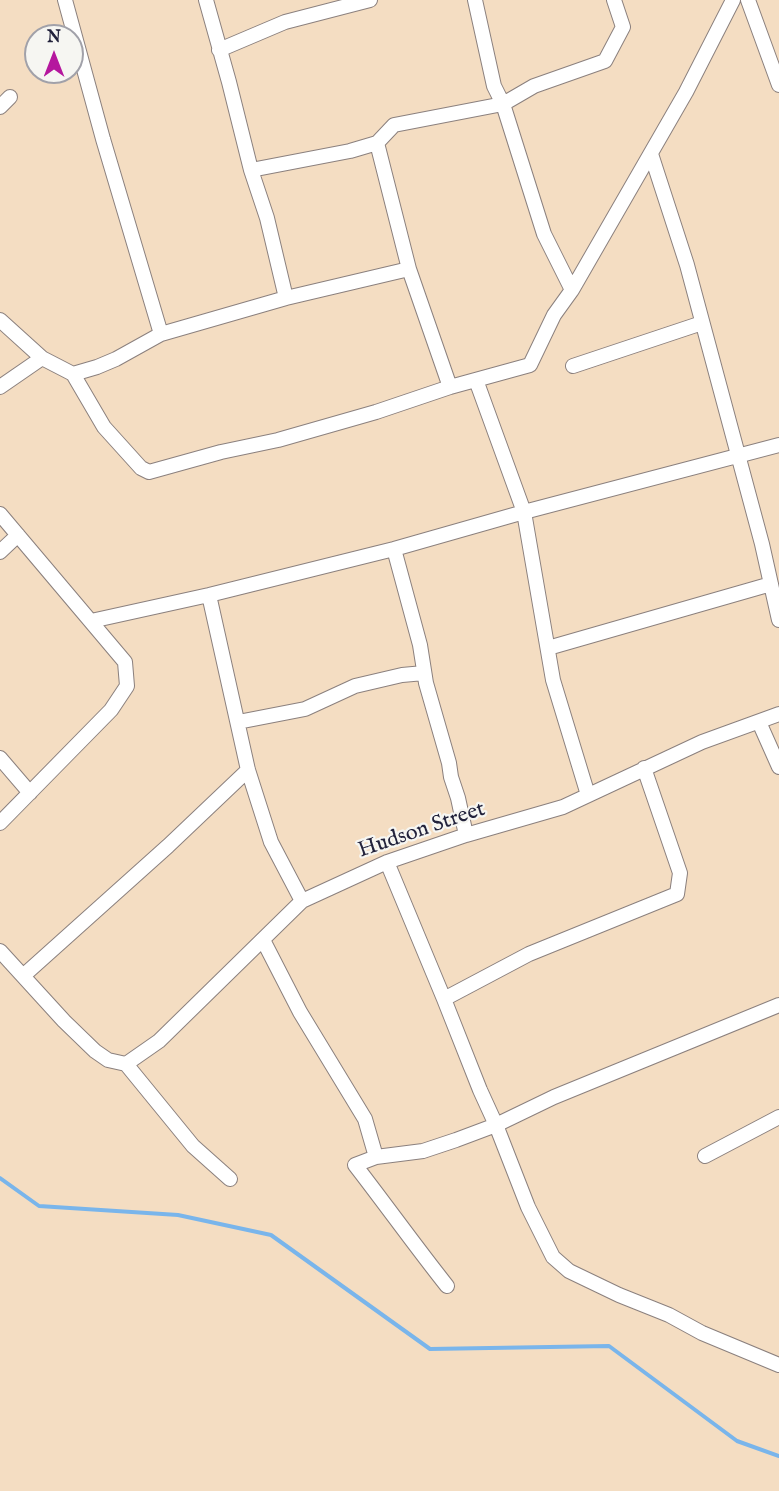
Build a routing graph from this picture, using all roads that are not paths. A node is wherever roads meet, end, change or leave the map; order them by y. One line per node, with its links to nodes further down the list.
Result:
1 (65, 0): 19 (street)
2 (206, 0): 8 (street)
3 (370, 0): 8 (street)
4 (475, 0): 10 (street)
5 (614, 0): 10 (street)
6 (733, 0): 12 (street)
7 (748, 0): 9 (street)
8 (219, 50): 13 (street)
9 (779, 85)
10 (503, 104): 11 (street); 15 (street)
11 (377, 143): 13 (street); 14 (street)
12 (651, 154): 15 (street); 18 (street)
13 (251, 170): 16 (street)
14 (409, 269): 16 (street); 25 (street)
15 (572, 290): 23 (street)
16 (286, 298): 19 (street)
17 (0, 320): 20 (street)
18 (702, 323): 21 (street); 27 (street)
19 (161, 334): 22 (street)
20 (42, 358): 22 (street); 24 (street)
21 (573, 366)
22 (73, 374): 25 (street)
23 (476, 380): 25 (street); 28 (street)
24 (0, 387)
25 (450, 387)
26 (779, 445): 27 (street)
27 (739, 457): 28 (street); 33 (street)
28 (524, 512): 31 (street); 37 (street)
29 (0, 514): 30 (street)
30 (18, 535): 32 (street); 36 (street)
31 (394, 549): 34 (street); 38 (street)
32 (0, 552)
33 (771, 584): 35 (street); 37 (street)
34 (209, 595): 36 (street); 40 (street)
35 (779, 620)
36 (91, 621): 46 (street)
37 (548, 648): 47 (street)
38 (424, 673): 40 (street); 49 (street)
39 (779, 714): 41 (street, Hudson Street)
40 (238, 722): 45 (street)
41 (759, 722): 43 (street); 44 (street, Hudson Street)
42 (0, 758): 46 (street)
43 (779, 767)
44 (644, 768): 47 (street, Hudson Street); 55 (street)
45 (248, 770): 51 (street); 54 (street)
46 (30, 793): 48 (street)
47 (588, 795): 49 (street, Hudson Street)
48 (0, 823)
49 (466, 836): 50 (street, Hudson Street)
50 (387, 862): 51 (street, Hudson Street); 55 (street)
51 (302, 901): 52 (street, Hudson Street)
52 (263, 940): 57 (street, Hudson Street); 61 (street)
53 (0, 951): 54 (street)
54 (23, 976): 57 (street)
55 (444, 999): 59 (street)
56 (779, 1005): 59 (street)
57 (126, 1064): 62 (street)
58 (779, 1116): 60 (street)
59 (496, 1125): 61 (street); 64 (street)
60 (705, 1155)
61 (376, 1157): 63 (street)
62 (230, 1179)
63 (447, 1286)
64 (779, 1365)

